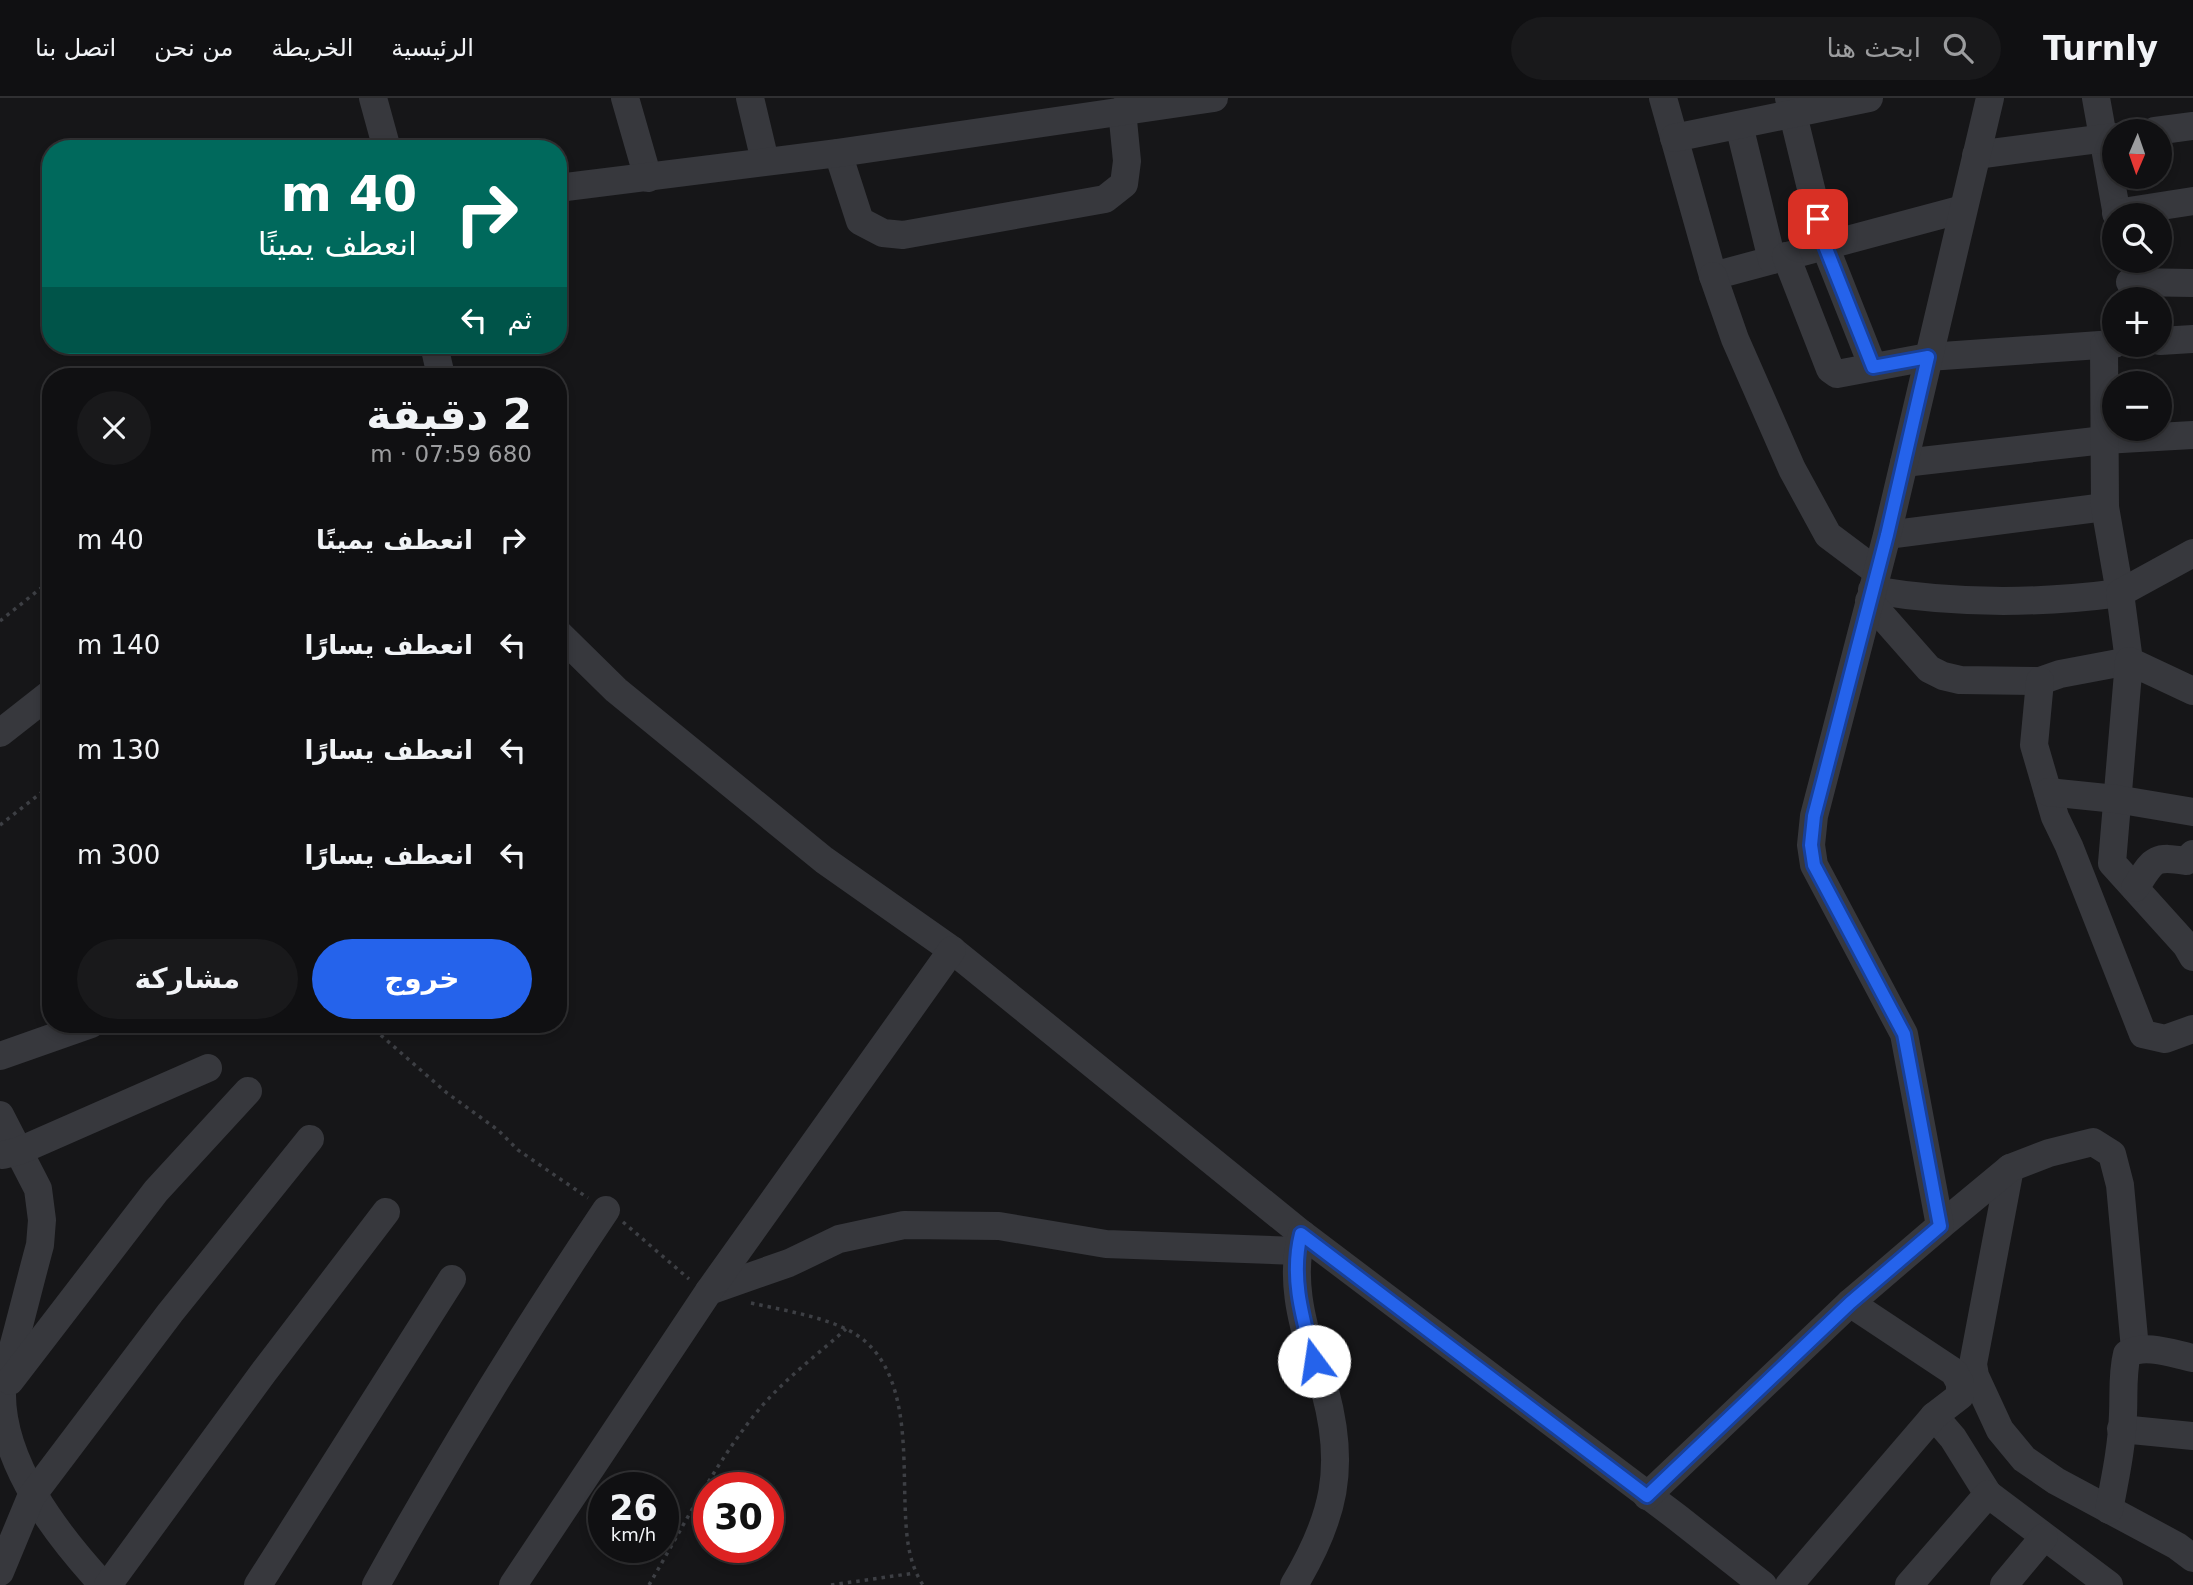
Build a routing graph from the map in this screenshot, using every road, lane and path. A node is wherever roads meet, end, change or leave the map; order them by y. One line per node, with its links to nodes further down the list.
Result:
1 (373, 98): 17 (street)
2 (625, 98): 21 (street)
3 (750, 98): 20 (street)
4 (1214, 98): 10 (street)
5 (1663, 98): 15 (street)
6 (1869, 98): 9 (street)
7 (1990, 98): 19 (street)
8 (2096, 98): 11 (street)
9 (1790, 106): 12 (street); 26 (street)
10 (1122, 110): 18 (street); 18 (street)
11 (2102, 119)
12 (1740, 125): 15 (street); 27 (street)
13 (2193, 126): 14 (street)
14 (2172, 129)
15 (1674, 138): 28 (street)
16 (2102, 139): 19 (street)
17 (385, 140)
18 (838, 153): 20 (street)
19 (1976, 155): 25 (street)
20 (765, 161): 21 (street)
21 (648, 178): 22 (street)
22 (567, 187)
23 (2193, 201): 24 (street)
24 (2172, 205)
25 (1964, 209): 26 (street); 34 (street)
26 (1825, 246): 27 (street); 35 (street)
27 (1779, 258): 28 (street); 35 (street)
28 (1713, 276): 45 (street)
29 (2129, 281): 30 (street)
30 (2193, 283)
31 (2193, 339): 32 (street)
32 (2172, 340)
33 (2102, 345): 34 (street)
34 (1928, 357): 35 (street); 40 (street)
35 (1873, 367)
36 (2193, 435): 37 (street)
37 (2172, 436)
38 (2102, 440): 40 (street)
39 (2104, 441): 41 (street)
40 (1904, 463): 42 (street)
41 (2105, 507): 42 (street); 46 (street)
42 (1887, 535): 45 (street)
43 (2193, 553): 46 (street)
44 (42, 587): 47 (path)
45 (1872, 587): 46 (street); 50 (street); 77 (street)
46 (2120, 593): 49 (street)
47 (0, 621)
48 (567, 642): 63 (street)
49 (2129, 661): 50 (street); 51 (street); 56 (street)
50 (2040, 681): 55 (street)
51 (2193, 691)
52 (42, 700): 53 (street)
53 (0, 733)
54 (42, 792): 58 (path)
55 (2048, 792): 56 (street); 61 (street)
56 (2116, 799): 57 (street); 60 (street)
57 (2193, 812)
58 (0, 825)
59 (2193, 854): 62 (street)
60 (2112, 863): 61 (street); 62 (street)
61 (2082, 880): 65 (street)
62 (2135, 888): 64 (street)
63 (952, 950): 78 (street); 80 (street)
64 (2193, 957)
65 (2193, 1029)
66 (65, 1033): 68 (street)
67 (379, 1033): 75 (path)
68 (0, 1056)
69 (208, 1068): 73 (street)
70 (248, 1091): 86 (street)
71 (0, 1115): 73 (street)
72 (310, 1139): 92 (street)
73 (9, 1153): 86 (street)
74 (2010, 1168): 77 (street); 83 (street); 85 (street)
75 (606, 1210): 80 (path); 101 (street)
76 (386, 1212): 99 (street)
77 (1940, 1226): 81 (street)
78 (1299, 1243): 80 (street); 91 (street); 106 (street)
79 (452, 1279): 100 (street)
80 (709, 1291): 82 (path); 102 (street)
81 (1850, 1303): 85 (street); 91 (street)
82 (846, 1329): 97 (path); 103 (path)
83 (2135, 1349): 84 (street); 88 (street)
84 (2193, 1358)
85 (1967, 1380): 87 (street); 93 (street)
86 (2, 1392): 92 (street)
87 (1934, 1416): 90 (street); 108 (street)
88 (2121, 1429): 89 (street); 93 (street)
89 (2193, 1436)
90 (1988, 1494): 94 (street); 109 (street)
91 (1647, 1496): 107 (street)
92 (31, 1497): 96 (street); 99 (street)
93 (2109, 1510): 95 (street)
94 (2044, 1537): 98 (street); 110 (street)
95 (2193, 1558)
96 (0, 1572)
97 (915, 1573): 104 (path); 105 (path)
98 (2099, 1582)
99 (105, 1585)
100 (258, 1585)
101 (376, 1585)
102 (513, 1585)
103 (649, 1585)
104 (831, 1585)
105 (923, 1585)
106 (1294, 1585)
107 (1763, 1585)
108 (1789, 1585)
109 (1909, 1585)
110 (2004, 1585)

